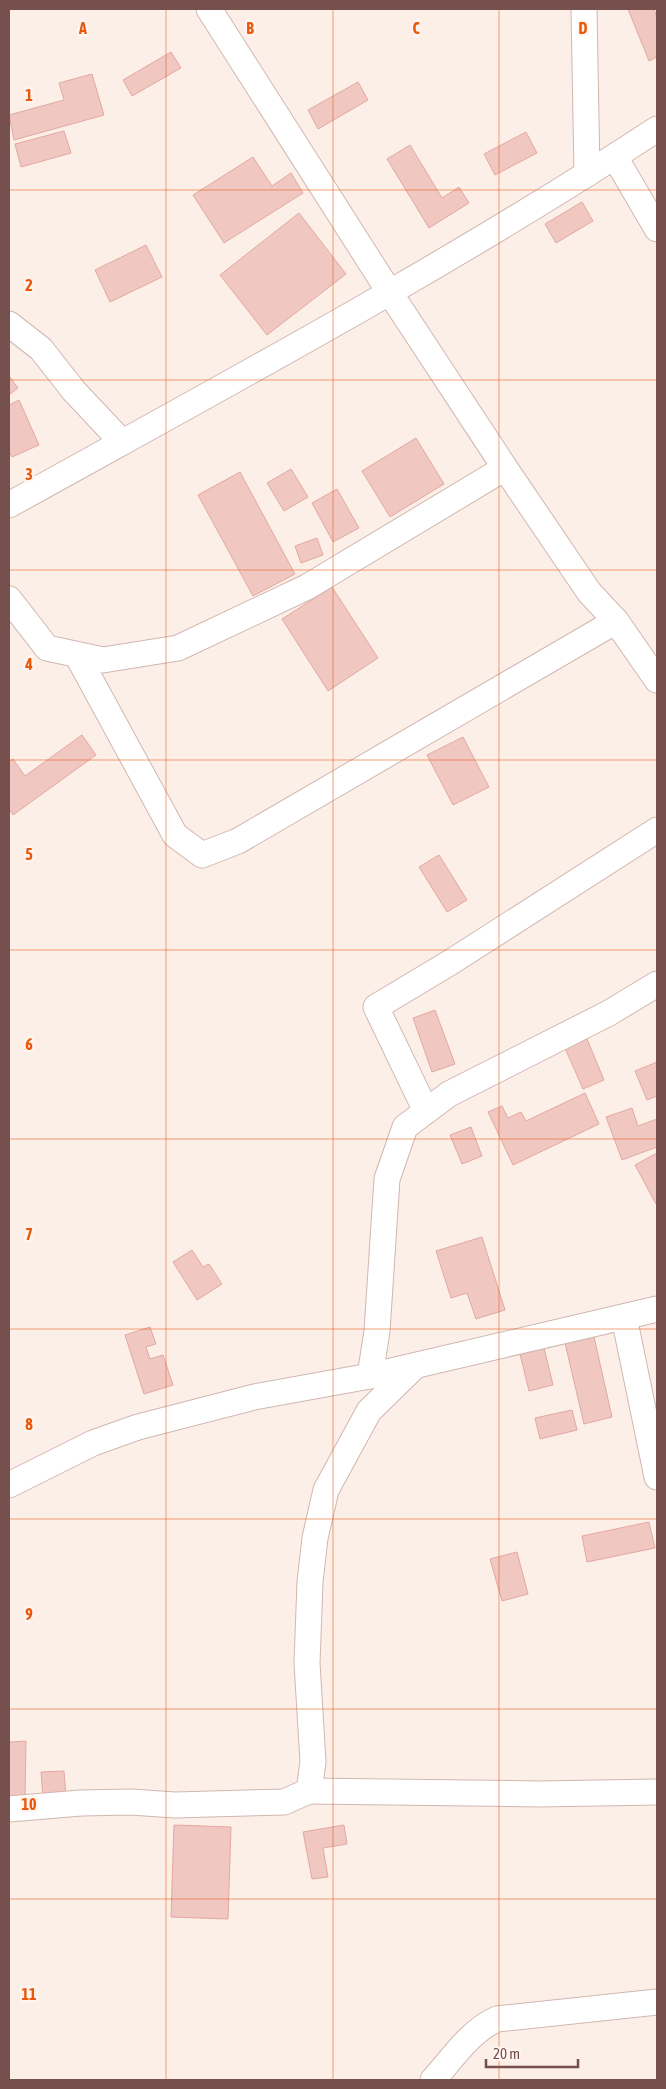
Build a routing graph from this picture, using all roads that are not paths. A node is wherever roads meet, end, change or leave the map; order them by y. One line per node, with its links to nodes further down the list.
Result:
1 (208, 9): 7 (street)
2 (584, 9): 5 (street)
3 (657, 129): 4 (street)
4 (615, 156): 5 (street); 6 (street)
5 (587, 174): 7 (street)
6 (657, 229)
7 (390, 293): 9 (street); 10 (street)
8 (9, 324): 9 (street)
9 (122, 442): 11 (street)
10 (505, 468): 13 (street); 14 (street)
11 (9, 505)
12 (9, 599): 14 (street)
13 (616, 621): 14 (street); 15 (street)
14 (77, 655)
15 (657, 680)
16 (657, 830): 18 (street)
17 (657, 984): 18 (street)
18 (426, 1112): 22 (street)
19 (657, 1309): 20 (street)
20 (624, 1317): 21 (street); 23 (street)
21 (415, 1366): 22 (street); 25 (street)
22 (370, 1376): 24 (street)
23 (657, 1477)
24 (9, 1486)
25 (309, 1791): 26 (street); 27 (street)
26 (657, 1792)
27 (9, 1809)
28 (657, 2002): 29 (street)
29 (433, 2080)

